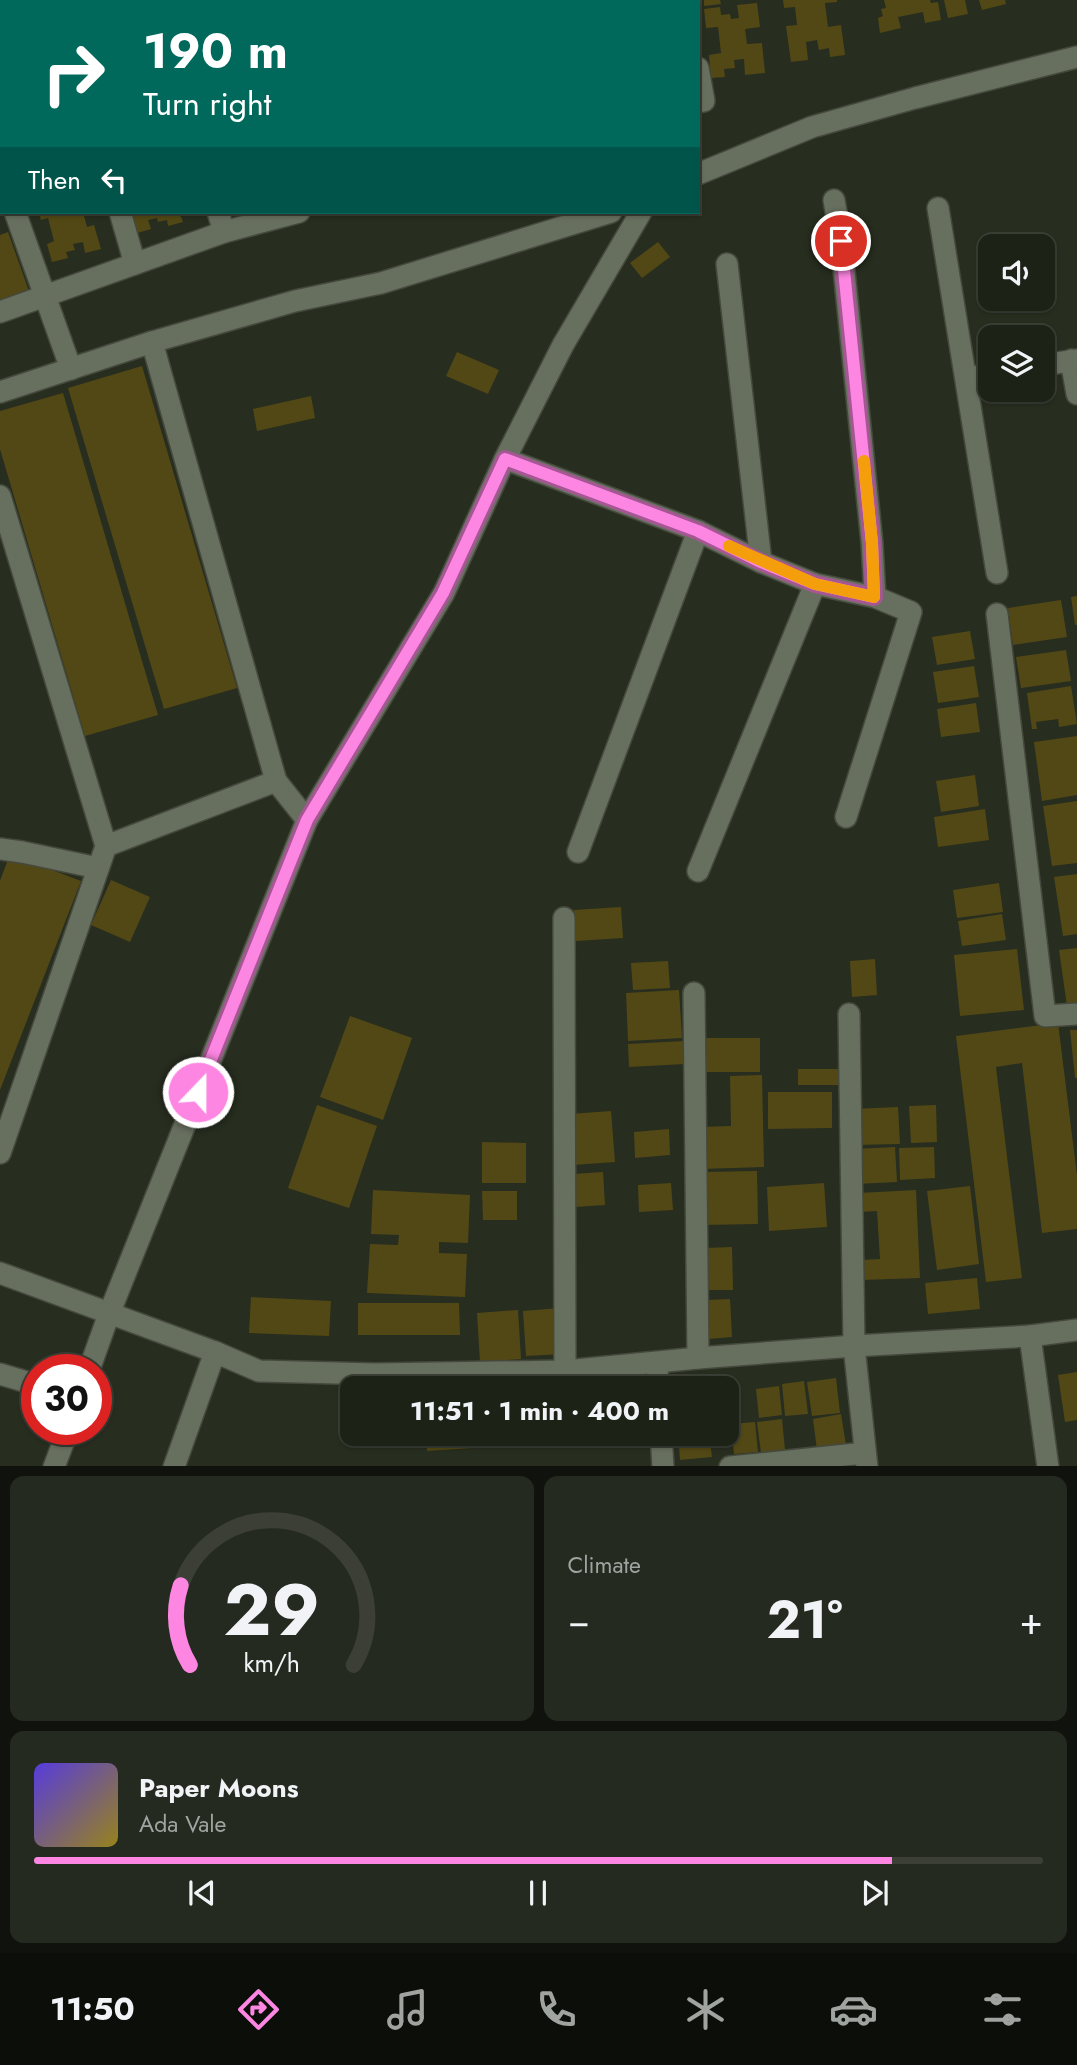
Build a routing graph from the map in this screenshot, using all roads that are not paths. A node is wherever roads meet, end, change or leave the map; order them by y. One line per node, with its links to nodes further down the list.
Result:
1 (1077, 57): 4 (street)
2 (700, 79): 3 (street)
3 (700, 102)
4 (700, 173)
5 (834, 200): 31 (street)
6 (938, 208): 22 (street)
7 (121, 214): 13 (street)
8 (283, 214): 12 (street)
9 (605, 214): 17 (street)
10 (639, 214): 25 (street)
11 (11, 217): 15 (street)
12 (221, 222): 13 (street)
13 (135, 264): 15 (street)
14 (727, 264): 28 (street)
15 (45, 297): 16 (street); 20 (street)
16 (0, 312)
17 (152, 342): 20 (street); 33 (street)
18 (1074, 360): 19 (street); 24 (street)
19 (1055, 363)
20 (71, 369): 23 (street)
21 (978, 376): 22 (street)
22 (966, 378): 29 (street)
23 (0, 392)
24 (1077, 394)
25 (505, 459): 27 (street); 35 (street)
26 (0, 496): 36 (street)
27 (698, 531): 28 (street); 38 (street)
28 (761, 562): 30 (street)
29 (997, 573)
30 (815, 584): 31 (street); 40 (street)
31 (874, 597): 34 (street)
32 (997, 614): 44 (street)
33 (276, 781): 35 (street); 36 (street)
34 (846, 817)
35 (307, 820): 47 (street)
36 (106, 846): 39 (street)
37 (0, 849): 39 (street)
38 (578, 852)
39 (98, 868): 45 (street)
40 (698, 871)
41 (565, 918): 55 (street)
42 (694, 993): 53 (street)
43 (849, 1014): 50 (street)
44 (1077, 1014)
45 (0, 1153)
46 (0, 1273): 47 (street)
47 (109, 1314): 51 (street); 52 (street)
48 (1077, 1330): 49 (street)
49 (1030, 1336): 50 (street); 66 (street)
50 (854, 1346): 53 (street); 61 (street)
51 (215, 1352): 55 (street); 63 (street)
52 (95, 1354)
53 (698, 1358): 54 (street)
54 (657, 1363): 55 (street); 57 (street)
55 (565, 1371)
56 (0, 1374): 58 (street)
57 (658, 1376)
58 (21, 1380)
59 (62, 1445): 62 (street)
60 (662, 1446): 64 (street)
61 (866, 1460): 65 (street)
62 (54, 1466)
63 (174, 1466)
64 (663, 1466)
65 (730, 1466)
66 (1048, 1466)

